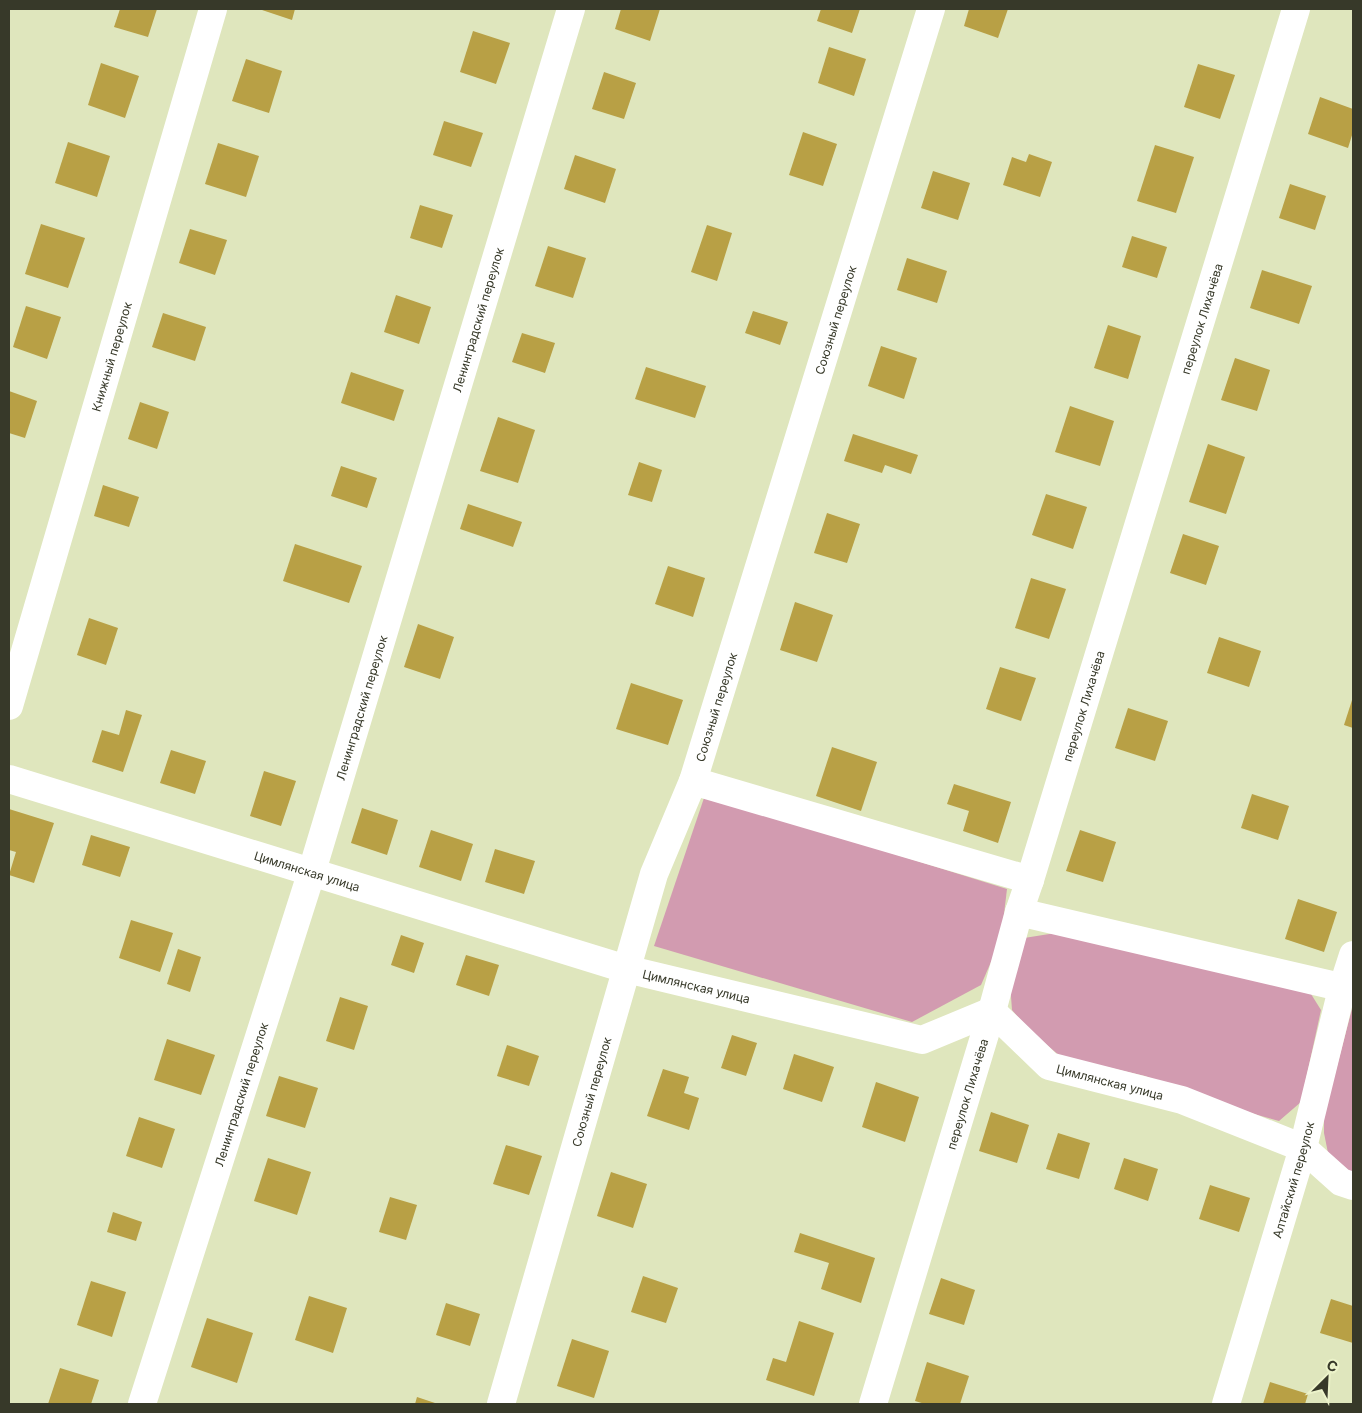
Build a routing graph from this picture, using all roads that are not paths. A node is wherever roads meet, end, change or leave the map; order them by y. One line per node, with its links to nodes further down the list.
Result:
1 (213, 9): 5 (street, Книжный переулок)
2 (571, 9): 8 (street, Ленинградский переулок)
3 (930, 9): 7 (street, Союзный переулок)
4 (1296, 9): 9 (street, переулок Лихачёва)
5 (9, 706)
6 (9, 778): 8 (street, Цимлянская улица)
7 (693, 781): 9 (street); 12 (street, Союзный переулок)
8 (312, 871): 12 (street, Цимлянская улица); 17 (street, Ленинградский переулок)
9 (1030, 880): 10 (street, переулок Лихачёва)
10 (1019, 912): 13 (street); 14 (street, переулок Лихачёва)
11 (1353, 955): 13 (street, Алтайский переулок)
12 (626, 969): 14 (street, Цимлянская улица); 18 (street, Союзный переулок)
13 (1348, 989): 15 (street, Алтайский переулок)
14 (992, 1011): 15 (street, Цимлянская улица); 19 (street, переулок Лихачёва)
15 (1303, 1148): 16 (street, Цимлянская улица); 20 (street, Алтайский переулок)
16 (1353, 1186)
17 (142, 1404)
18 (501, 1404)
19 (874, 1404)
20 (1226, 1404)

